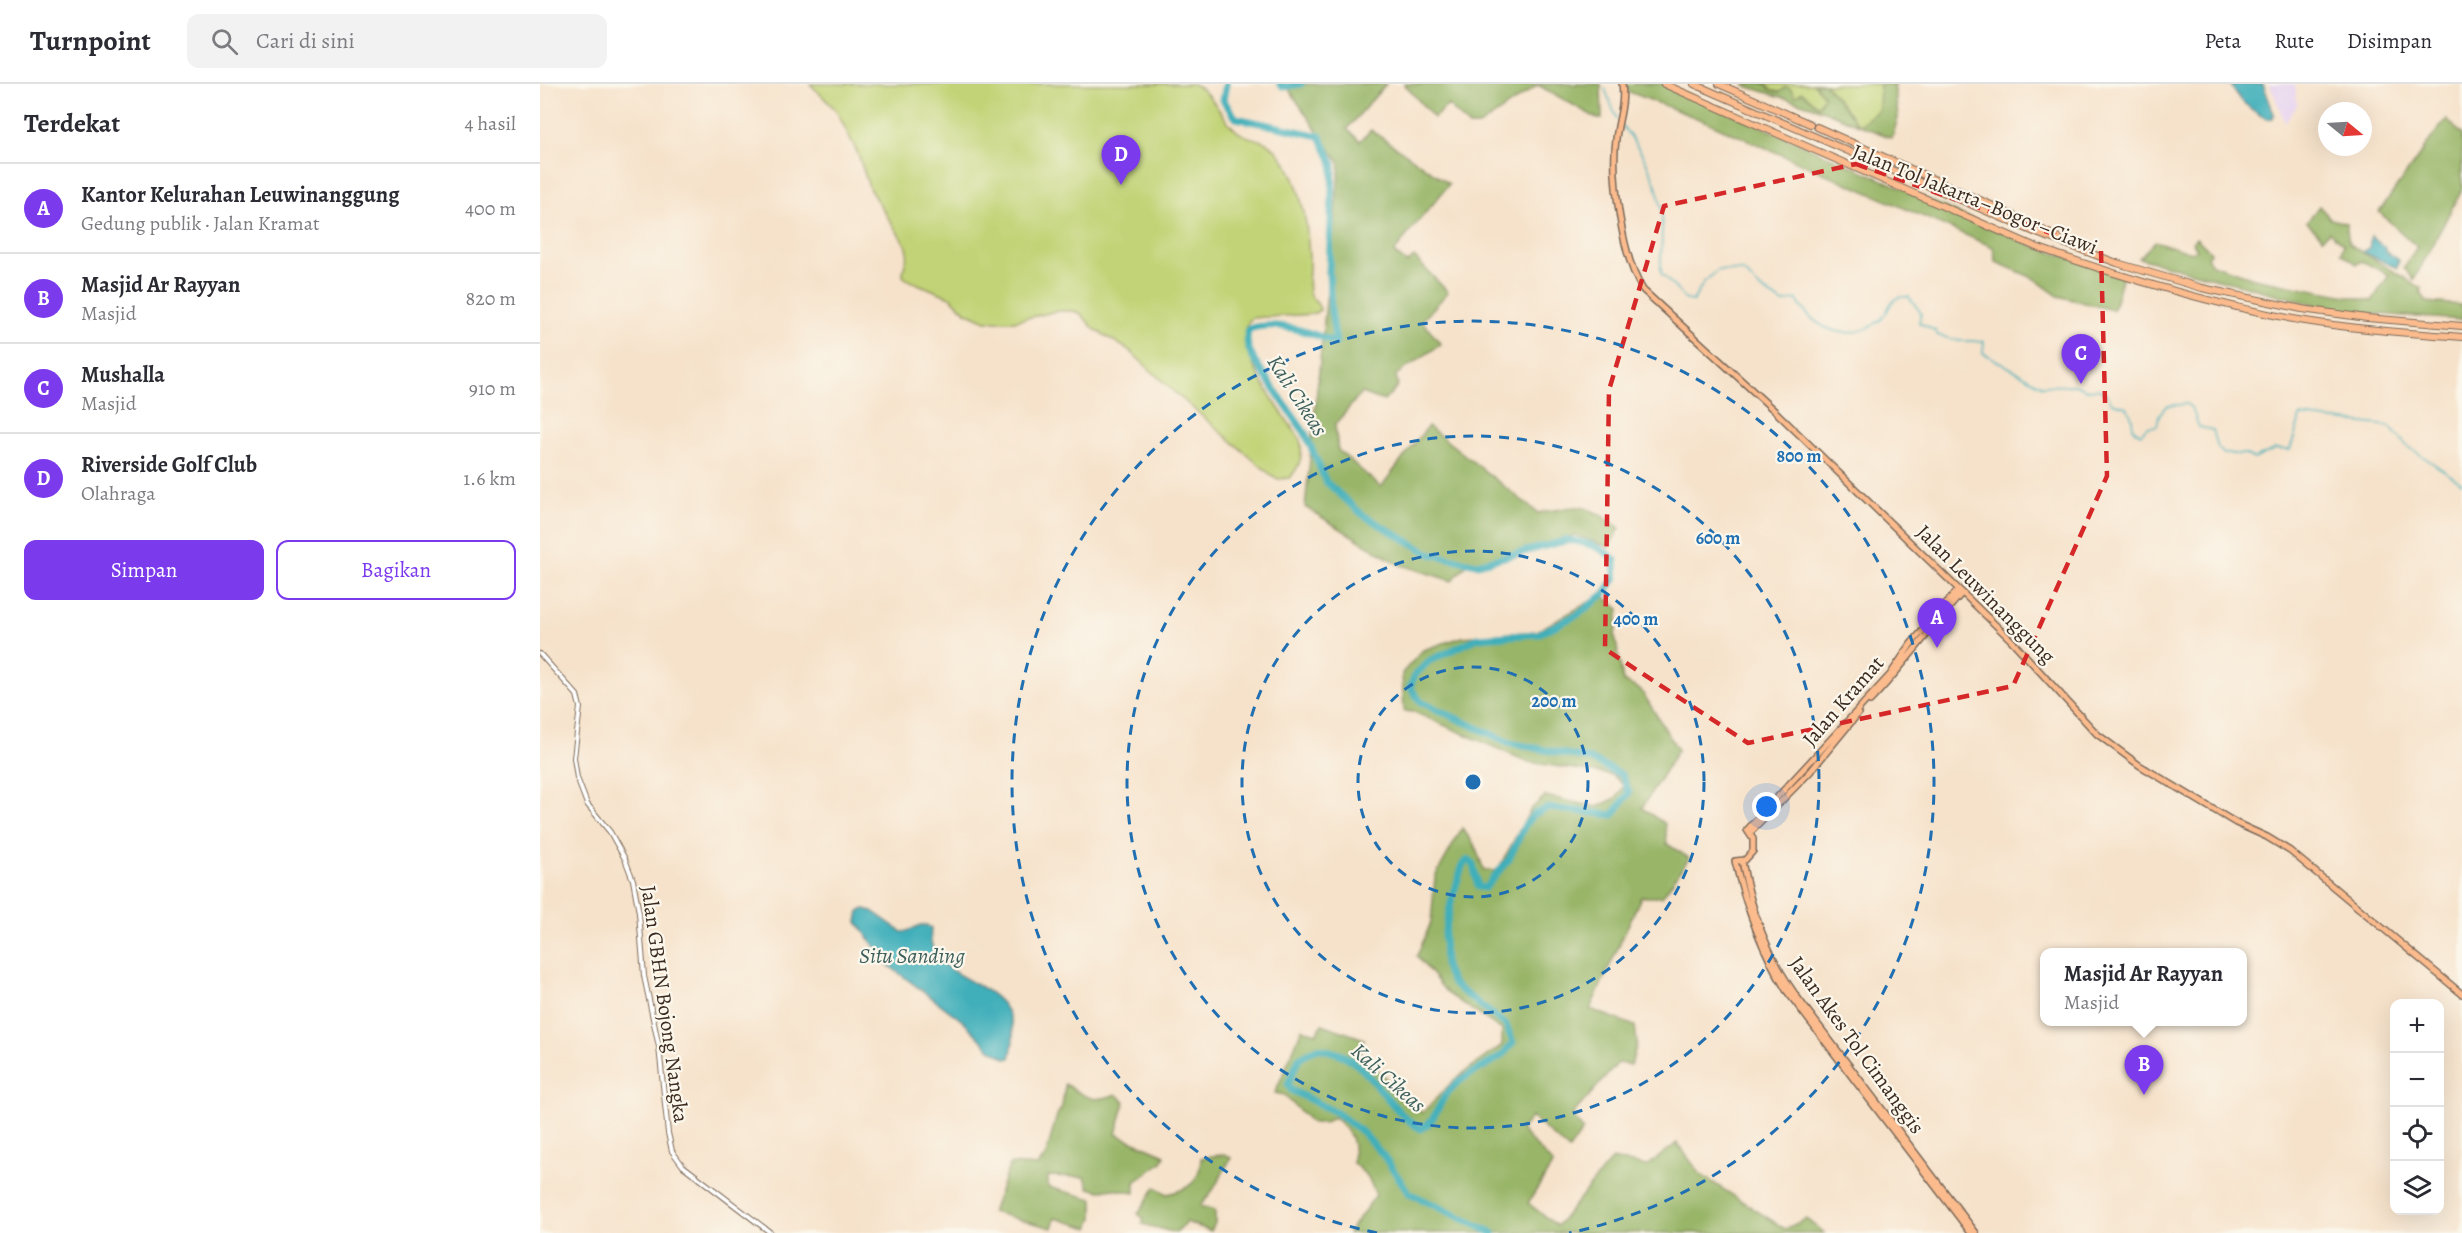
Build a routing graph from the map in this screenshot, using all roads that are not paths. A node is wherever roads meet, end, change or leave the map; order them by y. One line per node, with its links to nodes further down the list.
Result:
1 (1622, 84): 8 (main road, Jalan Leuwinanggung)
2 (1664, 84): 7 (highway, Jalan Tol Jakarta–Bogor–Ciawi)
3 (1694, 84): 5 (highway, Jalan Tol Jakarta–Bogor–Ciawi)
4 (1719, 84): 5 (highway)
5 (2107, 260): 6 (highway, Jalan Tol Jakarta–Bogor–Ciawi)
6 (2462, 326)
7 (2462, 337)
8 (1960, 591): 10 (main road, Jalan Kramat); 12 (main road, Jalan Leuwinanggung)
9 (540, 654): 13 (street, Jalan GBHN Bojong Nangka)
10 (1738, 861): 11 (main road, Jalan Akes Tol Cimanggis)
11 (1788, 988): 14 (main road, Jalan Akes Tol Cimanggis); 15 (main road, Jalan Akes Tol Cimanggis)
12 (2462, 994)
13 (771, 1233)
14 (1971, 1233)
15 (1976, 1233)

